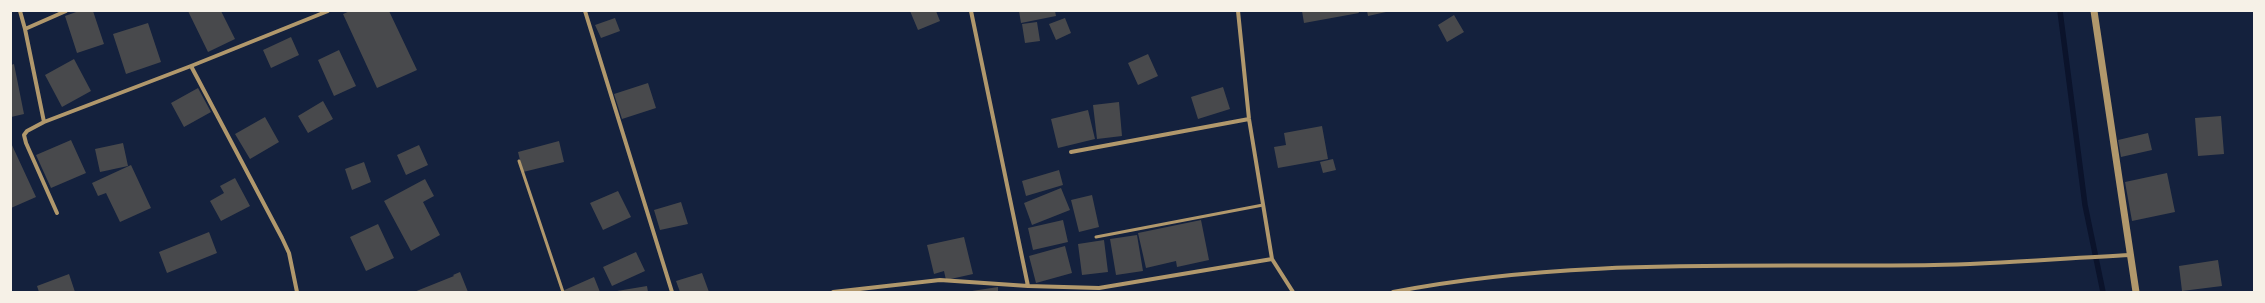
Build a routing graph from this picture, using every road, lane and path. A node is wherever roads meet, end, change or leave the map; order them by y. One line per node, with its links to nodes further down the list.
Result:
1 (20, 11): 8 (street)
2 (66, 11): 8 (street)
3 (328, 11): 9 (street)
4 (585, 11): 22 (street)
5 (970, 11): 19 (street)
6 (1238, 11): 10 (street)
7 (2094, 11): 17 (street)
8 (25, 29): 11 (street)
9 (191, 66): 11 (street); 20 (street)
10 (1249, 119): 12 (street); 14 (street)
11 (44, 122): 15 (street)
12 (1071, 152)
13 (520, 161): 21 (lane)
14 (1263, 205): 16 (lane); 18 (street)
15 (57, 213)
16 (1096, 237)
17 (2131, 255): 25 (street); 26 (street)
18 (1272, 259): 19 (street); 24 (street)
19 (1028, 286): 23 (street)
20 (297, 292)
21 (563, 292)
22 (672, 292)
23 (833, 292)
24 (1293, 292)
25 (1393, 292)
26 (2136, 292)

